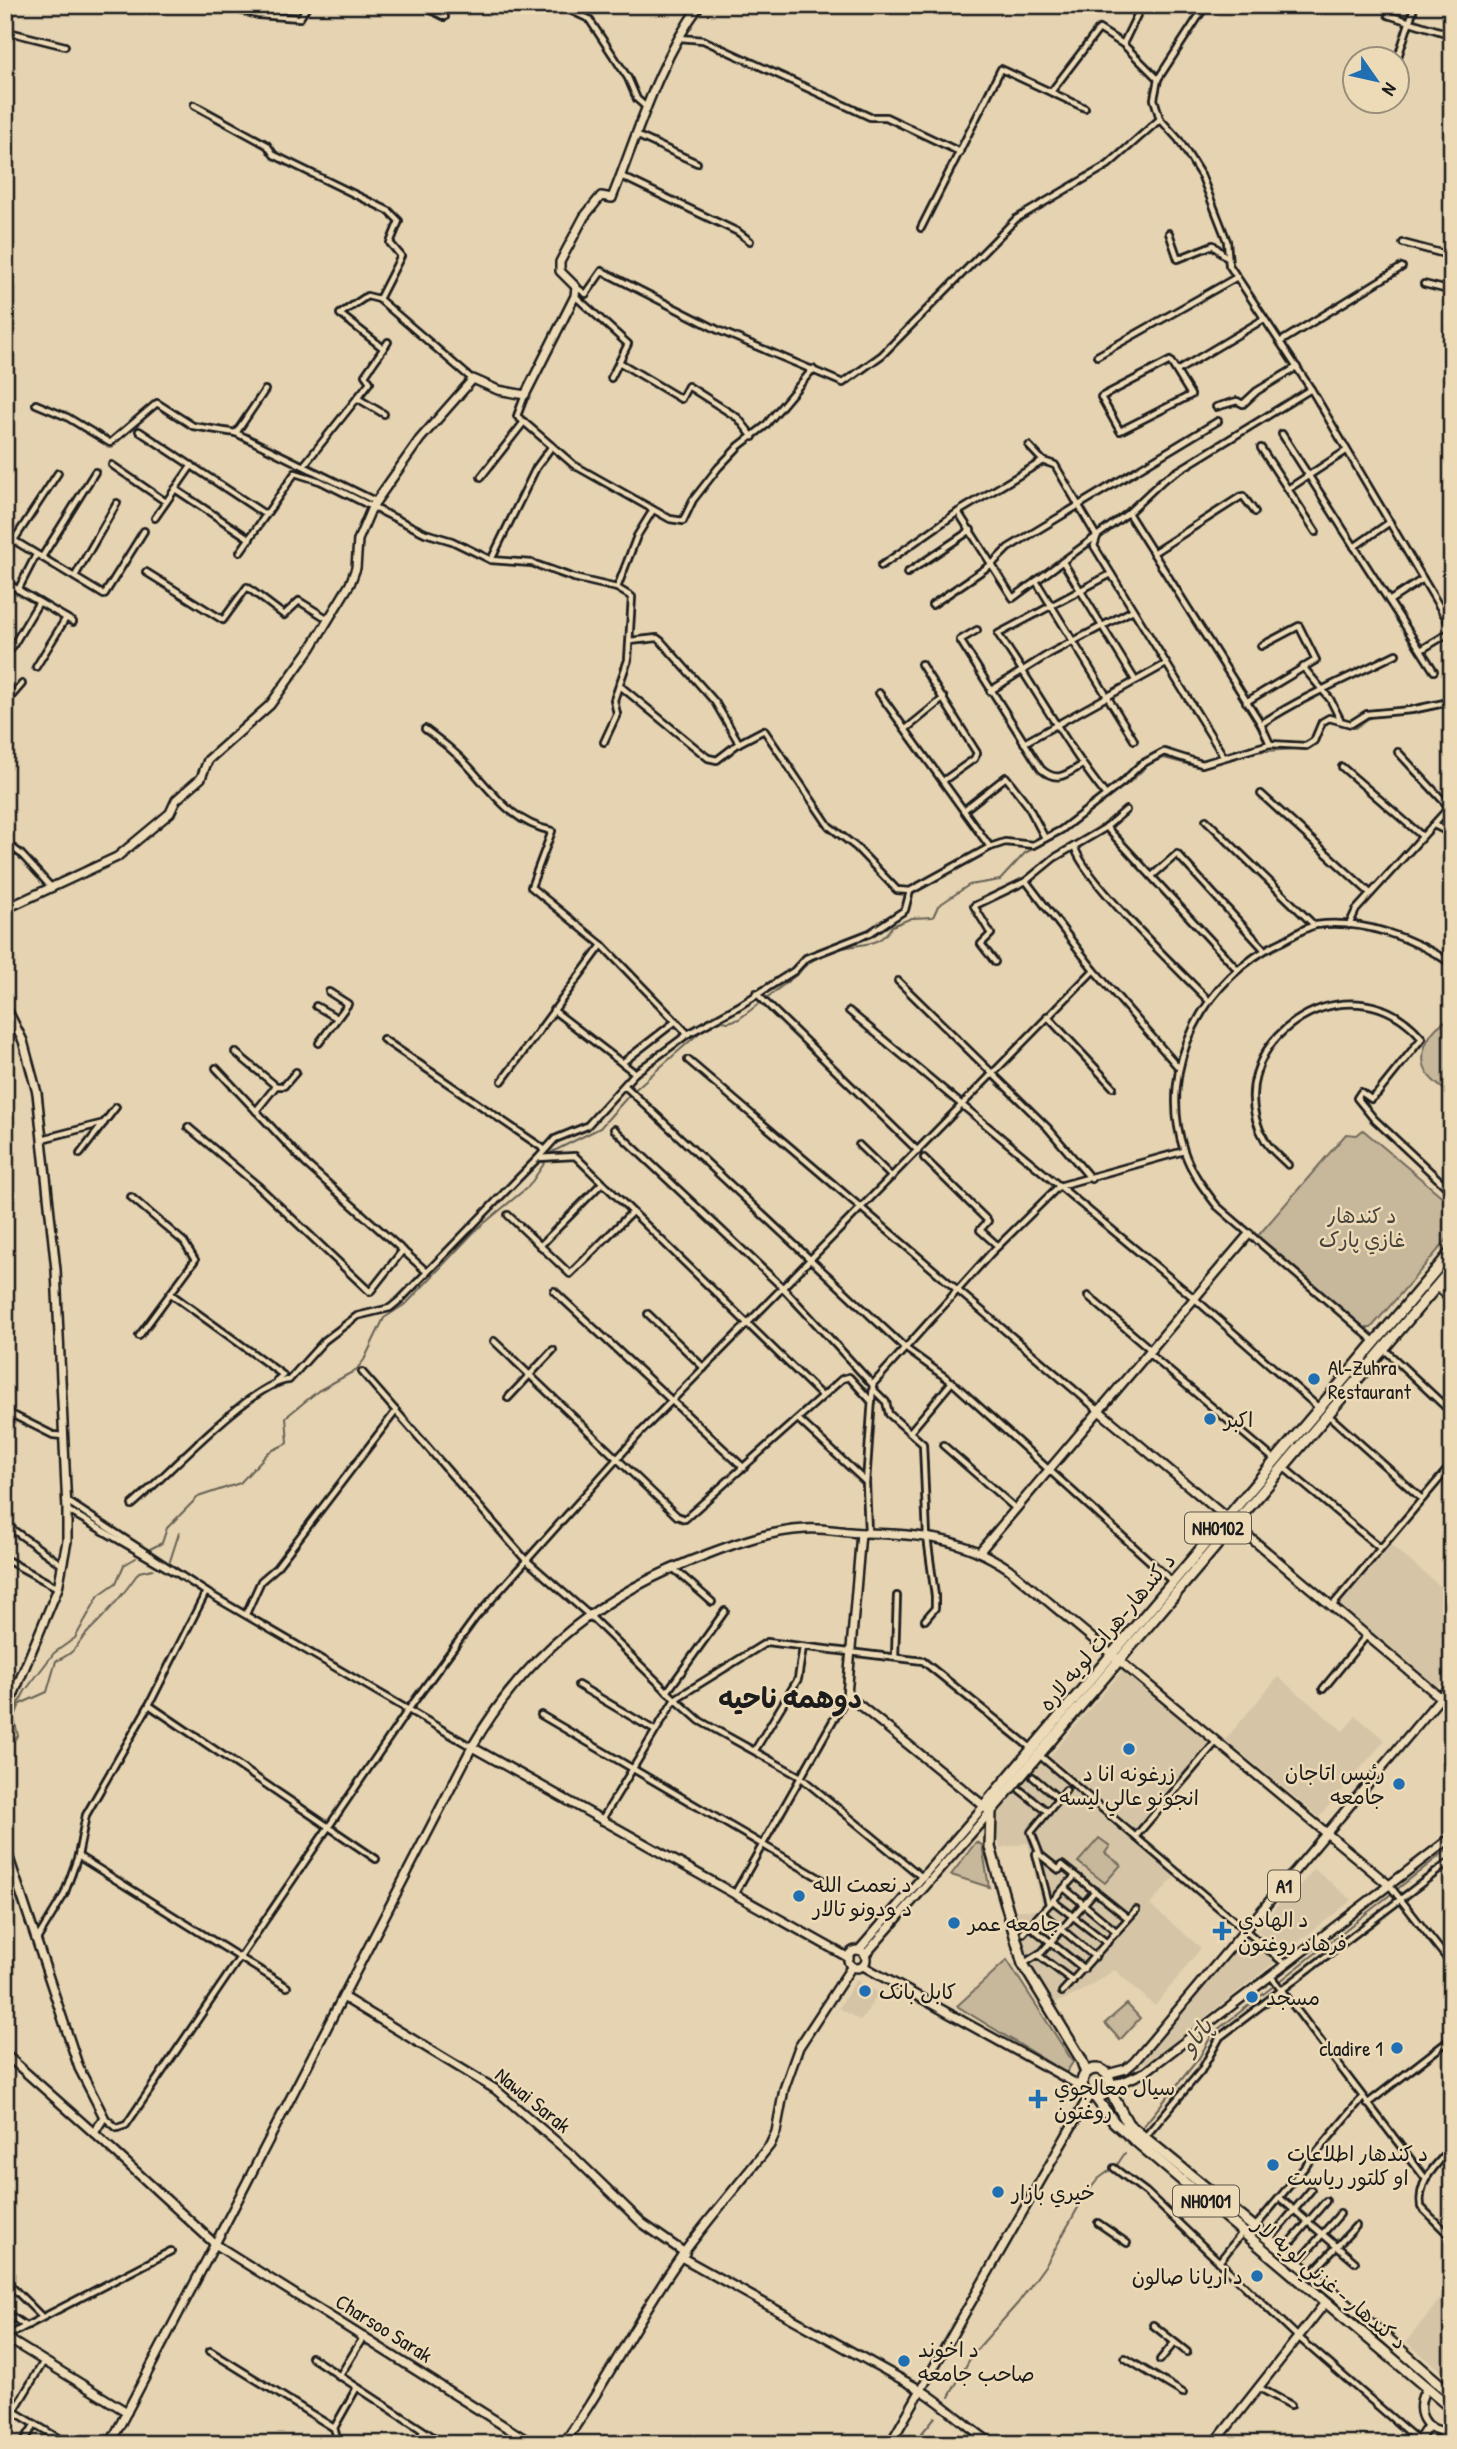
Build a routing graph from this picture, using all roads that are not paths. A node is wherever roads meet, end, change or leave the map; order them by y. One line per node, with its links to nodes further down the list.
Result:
1 (219, 5): 2 (street)
2 (307, 5)
3 (421, 5): 10 (street)
4 (559, 5): 21 (street)
5 (700, 5): 14 (main road)
6 (1142, 5): 15 (street)
7 (1206, 5): 18 (street)
8 (1415, 5): 11 (street)
9 (1388, 15): 11 (street)
10 (444, 17)
11 (1409, 22): 13 (street); 17 (street)
12 (5, 31): 16 (street)
13 (1452, 35)
14 (679, 38): 21 (main road); 25 (street)
15 (1123, 44): 18 (street); 19 (street)
16 (65, 46)
17 (1401, 46)
18 (1158, 79): 23 (street)
19 (1051, 92): 22 (street); 25 (street)
20 (194, 105): 39 (street)
21 (646, 107): 24 (main road)
22 (1085, 108)
23 (1160, 119): 33 (street); 47 (street)
24 (636, 135): 26 (street); 27 (main road)
25 (960, 152): 28 (street)
26 (697, 163)
27 (620, 176): 30 (street); 38 (main road)
28 (921, 228)
29 (1169, 233): 33 (street)
30 (750, 241)
31 (1403, 243): 32 (street)
32 (1452, 256)
33 (1226, 257): 35 (street)
34 (1402, 267): 42 (street)
35 (1237, 276): 40 (street); 44 (street)
36 (1424, 284): 37 (street)
37 (1452, 291)
38 (576, 292): 45 (street); 47 (street); 53 (main road)
39 (379, 299): 43 (street); 50 (street)
40 (1264, 319): 42 (street); 48 (street)
41 (388, 342): 43 (street)
42 (1280, 342): 46 (street)
43 (383, 348): 54 (street)
44 (1097, 356)
45 (619, 362): 49 (street); 63 (street)
46 (1297, 367): 51 (street); 56 (street)
47 (813, 369): 63 (street)
48 (1177, 372): 48 (street)
49 (611, 378)
50 (473, 379): 53 (main road); 80 (main road)
51 (1311, 389): 67 (street); 85 (street)
52 (265, 390): 61 (street)
53 (525, 396): 59 (street)
54 (357, 398): 57 (street); 71 (street)
55 (36, 404): 61 (street)
56 (1216, 407)
57 (384, 414)
58 (1218, 421): 81 (street)
59 (524, 422): 64 (street); 75 (street)
60 (139, 431): 70 (street)
61 (236, 433): 71 (street)
62 (1282, 434): 74 (street)
63 (753, 437): 82 (street)
64 (552, 446): 82 (street); 100 (street)
65 (1029, 446): 68 (street)
66 (1261, 448): 77 (street)
67 (1346, 451): 74 (street); 88 (street)
68 (1043, 461): 81 (street); 83 (street)
69 (112, 465): 78 (street)
70 (192, 465): 76 (street); 86 (street)
71 (304, 465): 80 (street)
72 (95, 472): 99 (street)
73 (58, 473): 95 (street)
74 (1308, 476): 77 (street); 96 (street)
75 (481, 477)
76 (175, 489): 78 (street); 94 (street)
77 (1288, 489): 91 (street)
78 (166, 502): 87 (street)
79 (117, 503): 107 (street)
80 (374, 504): 86 (street); 100 (street); 122 (main road)
81 (1080, 507): 93 (street); 102 (street)
82 (653, 510): 112 (street)
83 (958, 512): 89 (street); 103 (street)
84 (1255, 512): 98 (street)
85 (1128, 513): 93 (street); 98 (street)
86 (266, 515): 94 (street)
87 (155, 518)
88 (1390, 522): 96 (street); 108 (street)
89 (971, 530): 102 (street); 105 (street)
90 (144, 531): 107 (street)
91 (1316, 532)
92 (5, 535): 95 (street)
93 (1097, 537): 101 (street); 106 (street)
94 (250, 539): 97 (street)
95 (14, 540): 99 (street)
96 (1354, 547): 116 (street)
97 (240, 552)
98 (1153, 553): 149 (street)
99 (39, 556): 107 (street); 113 (street)
100 (491, 560): 112 (street)
101 (1063, 562): 109 (street); 114 (street)
102 (992, 564): 109 (street); 118 (street)
103 (881, 566)
104 (146, 572): 122 (street)
105 (907, 573)
106 (1111, 574): 114 (street); 120 (street)
107 (75, 576)
108 (1423, 579): 116 (street); 125 (street)
109 (1036, 581): 119 (street)
110 (5, 582): 111 (street)
111 (12, 586): 113 (street); 115 (street)
112 (618, 588): 127 (street)
113 (19, 590): 117 (street)
114 (1080, 591): 119 (street); 124 (street)
115 (5, 597)
116 (1389, 601): 131 (street)
117 (39, 603): 121 (street); 130 (street)
118 (932, 605)
119 (1052, 606): 128 (street); 137 (street)
120 (1133, 610): 124 (street); 134 (street)
121 (66, 618): 123 (street); 135 (street)
122 (328, 619): 184 (main road)
123 (73, 622)
124 (1102, 626): 128 (street); 139 (street)
125 (1452, 629): 131 (street)
126 (977, 630): 142 (street)
127 (630, 641): 141 (street); 160 (street)
128 (1074, 642): 137 (street); 145 (street)
129 (1261, 646): 136 (street)
130 (10, 649)
131 (1421, 650): 138 (street)
132 (1396, 654): 143 (street)
133 (921, 664): 148 (street)
134 (1166, 664): 139 (street); 164 (street)
135 (36, 667)
136 (1303, 667): 143 (street); 149 (street)
137 (1023, 670): 142 (street); 154 (street)
138 (1434, 671)
139 (1135, 680): 145 (street)
140 (22, 684): 147 (street)
141 (619, 685): 159 (street); 160 (street)
142 (990, 691): 161 (street)
143 (1321, 691): 152 (street); 155 (street)
144 (879, 693): 157 (street)
145 (1107, 695): 154 (street); 158 (street)
146 (1452, 695): 150 (street)
147 (5, 696)
148 (944, 698): 157 (street); 167 (street)
149 (1246, 702): 155 (street)
150 (1449, 703): 151 (street); 152 (street)
151 (1450, 711): 153 (street)
152 (1340, 719): 162 (street)
153 (1452, 723)
154 (1054, 724): 161 (street); 165 (street)
155 (1261, 724): 162 (street)
156 (425, 729): 190 (street)
157 (906, 729): 167 (street)
158 (1134, 740)
159 (604, 742)
160 (740, 743): 185 (street)
161 (1024, 743): 165 (street)
162 (1270, 744): 164 (street)
163 (1398, 752): 170 (street)
164 (1224, 757): 168 (street)
165 (1082, 765): 168 (street)
166 (1342, 767): 177 (street)
167 (943, 781): 171 (street)
168 (1105, 794): 178 (street)
169 (1261, 794): 186 (street)
170 (1450, 805): 174 (street)
171 (964, 810): 178 (street); 180 (street)
172 (1126, 810): 175 (street)
173 (1206, 820): 188 (street)
174 (1434, 825): 176 (street); 177 (street)
175 (1106, 827): 181 (street); 182 (street)
176 (1452, 834)
177 (1422, 836): 186 (street)
178 (1045, 838): 180 (street)
179 (5, 842): 184 (street)
180 (990, 847): 185 (street)
181 (1075, 848): 183 (street); 199 (street)
182 (1152, 876): 191 (street); 194 (street)
183 (1026, 881): 192 (street); 195 (street)
184 (51, 887): 187 (main road)
185 (910, 891): 198 (street)
186 (1370, 893): 189 (street)
187 (5, 909)
188 (1314, 925): 189 (street); 191 (street)
189 (1349, 925): 193 (street)
190 (602, 945): 202 (street); 206 (street)
191 (1263, 948): 194 (street)
192 (995, 962)
193 (1452, 964)
194 (1236, 968): 199 (street)
195 (1094, 970): 204 (street); 214 (street)
196 (898, 981): 216 (street)
197 (329, 992): 205 (street)
198 (758, 994): 207 (street); 231 (street)
199 (1208, 1000): 214 (street)
200 (5, 1005): 228 (main road)
201 (316, 1006): 205 (street)
202 (552, 1010): 212 (street); 218 (street)
203 (849, 1011): 222 (street)
204 (1047, 1016): 216 (street); 221 (street)
205 (337, 1018): 209 (street)
206 (676, 1021): 207 (street); 212 (street)
207 (688, 1034): 217 (street)
208 (383, 1039): 230 (street)
209 (319, 1042)
210 (235, 1052): 219 (street)
211 (688, 1060): 243 (street)
212 (622, 1063): 217 (street)
213 (216, 1069): 224 (street)
214 (1180, 1069): 232 (street)
215 (296, 1072): 219 (street)
216 (993, 1072): 222 (street); 238 (street)
217 (635, 1073): 220 (street)
218 (502, 1081)
219 (276, 1086): 224 (street)
220 (625, 1086): 230 (street); 251 (street)
221 (1113, 1087)
222 (962, 1103): 231 (street); 240 (street)
223 (116, 1107): 225 (street)
224 (256, 1111): 249 (street)
225 (104, 1123): 228 (street); 233 (street)
226 (188, 1127): 249 (street)
227 (614, 1129): 256 (street)
228 (42, 1139): 289 (main road)
229 (859, 1145): 237 (street)
230 (544, 1149): 234 (street)
231 (918, 1151): 237 (street)
232 (1184, 1151): 238 (street); 246 (street)
233 (80, 1154)
234 (540, 1157): 239 (street); 253 (street)
235 (924, 1158): 248 (street)
236 (1289, 1164): 241 (street)
237 (892, 1177): 243 (street)
238 (1091, 1179): 240 (street)
239 (602, 1183): 244 (street); 247 (street)
240 (1059, 1186): 248 (street); 261 (street)
241 (1452, 1192)
242 (131, 1197): 259 (street)
243 (863, 1207): 251 (street); 257 (street)
244 (632, 1212): 247 (street); 264 (street)
245 (508, 1215): 247 (street)
246 (1249, 1234): 261 (main road); 267 (street)
247 (540, 1246)
248 (998, 1246): 257 (street)
249 (403, 1250): 253 (street)
250 (1452, 1251): 254 (highway, د کندهار-هرات لويه لاره)
251 (811, 1259): 256 (street); 268 (street)
252 (1452, 1268): 255 (highway, د کندهار-هرات لويه لاره)
253 (427, 1272): 275 (street)
254 (1427, 1279): 255 (street); 267 (highway, د کندهار-هرات لويه لاره)
255 (1436, 1286): 262 (street); 269 (highway, د کندهار-هرات لويه لاره)
256 (783, 1288): 264 (street); 277 (street)
257 (959, 1288): 268 (street); 282 (street)
258 (554, 1291): 280 (street)
259 (171, 1294): 265 (street); 275 (street)
260 (1088, 1296): 271 (street)
261 (1194, 1298): 271 (main road); 285 (street)
262 (1452, 1301)
263 (648, 1314): 272 (street)
264 (747, 1324): 272 (street); 278 (street)
265 (139, 1336)
266 (494, 1341): 274 (street)
267 (1375, 1342): 269 (street); 285 (highway, د کندهار-هرات لويه لاره)
268 (905, 1348): 276 (street); 277 (street)
269 (1383, 1349): 285 (highway, د کندهار-هرات لويه لاره); 286 (street)
270 (553, 1350): 274 (street)
271 (1149, 1351): 282 (main road); 292 (street)
272 (704, 1368): 280 (street)
273 (362, 1372): 284 (street)
274 (530, 1375): 279 (street); 291 (street)
275 (276, 1381): 299 (street)
276 (953, 1382): 288 (street); 295 (street)
277 (873, 1387): 281 (street); 288 (street)
278 (822, 1396): 281 (street); 287 (street)
279 (508, 1398)
280 (673, 1399): 291 (street); 294 (street)
281 (873, 1402): 296 (street)
282 (1098, 1410): 295 (main road); 302 (main road)
283 (5, 1411): 289 (street)
284 (396, 1411): 309 (street); 320 (street)
285 (1323, 1413): 292 (highway, د کندهار-هرات لويه لاره); 297 (street)
286 (1452, 1413)
287 (798, 1419): 294 (street); 296 (street)
288 (910, 1432): 305 (street)
289 (63, 1436): 298 (main road)
290 (943, 1445): 300 (street)
291 (618, 1460): 294 (street); 309 (street)
292 (1278, 1463): 302 (highway, د کندهار-هرات لويه لاره / NH0102); 306 (street)
293 (1452, 1464): 297 (street)
294 (744, 1468)
295 (1049, 1470): 300 (main road); 313 (street)
296 (866, 1483): 304 (street)
297 (1422, 1499): 306 (street)
298 (66, 1501): 301 (main road); 312 (street)
299 (132, 1505)
300 (1016, 1509): 307 (main road)
301 (67, 1510): 310 (main road); 312 (street)
302 (1230, 1520): 313 (highway, د کندهار-هرات لويه لاره); 318 (main road)
303 (5, 1524): 310 (street)
304 (864, 1533): 305 (main road); 311 (main road); 325 (main road)
305 (927, 1537): 307 (main road); 322 (street)
306 (1380, 1548): 318 (street)
307 (981, 1550): 327 (main road)
308 (5, 1559): 314 (street)
309 (525, 1559): 321 (street); 337 (street)
310 (63, 1565): 314 (main road)
311 (672, 1567): 317 (street); 321 (main road)
312 (174, 1573): 315 (street)
313 (1176, 1585): 327 (highway, د کندهار-هرات لويه لاره)
314 (58, 1588): 338 (main road)
315 (206, 1592): 320 (street); 335 (street)
316 (897, 1596): 326 (street)
317 (712, 1602)
318 (1332, 1606): 323 (main road)
319 (725, 1611): 331 (street)
320 (246, 1614): 337 (street)
321 (589, 1615): 331 (street); 342 (main road)
322 (925, 1620)
323 (1367, 1635): 330 (street); 333 (main road)
324 (803, 1647): 325 (street); 334 (street); 343 (street)
325 (848, 1653): 326 (street); 332 (main road)
326 (895, 1657): 344 (street)
327 (1114, 1657): 341 (main road); 344 (highway, د کندهار-هرات لويه لاره)
328 (1452, 1684): 333 (main road, A1)
329 (578, 1685): 340 (street)
330 (1323, 1689)
331 (667, 1692): 334 (street)
332 (847, 1696): 346 (street); 351 (main road)
333 (1441, 1698): 336 (main road); 355 (main road, A1)
334 (675, 1699): 340 (street); 343 (street)
335 (149, 1705): 354 (street); 361 (street)
336 (1452, 1707)
337 (408, 1710): 342 (street); 354 (street)
338 (5, 1715)
339 (541, 1715): 345 (street)
340 (654, 1730): 345 (street)
341 (1216, 1742): 355 (main road); 356 (street)
342 (472, 1747): 353 (main road); 400 (main road)
343 (755, 1750): 346 (street)
344 (1035, 1751): 351 (highway, د کندهار-هرات لويه لاره); 356 (street)
345 (634, 1767): 353 (street); 358 (street)
346 (799, 1776): 358 (street); 365 (street)
347 (1032, 1777): 350 (street)
348 (1020, 1790): 352 (street)
349 (1066, 1790): 350 (street)
350 (1059, 1799): 352 (street)
351 (988, 1808): 365 (main road); 390 (highway)
352 (1048, 1812): 364 (street)
353 (601, 1821): 370 (main road)
354 (328, 1828): 362 (street); 387 (street)
355 (1327, 1835): 369 (main road); 379 (main road, A1)
356 (1136, 1836): 379 (street)
357 (1452, 1837): 369 (main road)
358 (762, 1842): 366 (street); 370 (street)
359 (5, 1846): 383 (main road)
360 (1036, 1854): 371 (street)
361 (78, 1856): 383 (street); 387 (street)
362 (376, 1859)
363 (1452, 1860): 369 (street)
364 (1076, 1876): 367 (street); 368 (street)
365 (926, 1880): 385 (main road)
366 (828, 1883)
367 (1064, 1888): 371 (street); 372 (street)
368 (1095, 1891): 372 (street); 376 (street)
369 (1396, 1891): 391 (main road); 392 (street); 398 (street)
370 (733, 1896): 389 (main road)
371 (1051, 1903): 374 (street); 375 (street)
372 (1084, 1904): 375 (street); 380 (street)
373 (1136, 1910): 376 (street)
374 (1042, 1913): 377 (street); 378 (street)
375 (1073, 1916): 378 (street); 384 (street)
376 (1129, 1918): 380 (street)
377 (1030, 1926): 381 (street); 382 (street)
378 (1062, 1929): 382 (street); 388 (street)
379 (1246, 1930): 391 (street); 404 (main road, A1)
380 (1117, 1931): 384 (street)
381 (1023, 1934)
382 (1051, 1941): 386 (street); 394 (street)
383 (35, 1942): 410 (main road)
384 (1107, 1943): 388 (street)
385 (862, 1953): 389 (main road); 393 (main road)
386 (1038, 1955): 390 (street); 396 (street)
387 (241, 1956): 397 (street); 410 (street)
388 (1095, 1956): 394 (street)
389 (850, 1962): 393 (main road); 434 (main road)
390 (1023, 1964): 403 (highway)
391 (1285, 1964): 395 (main road)
392 (1452, 1965)
393 (863, 1966): 406 (main road)
394 (1084, 1969): 396 (street)
395 (1271, 1977): 398 (street); 405 (main road)
396 (1073, 1981): 399 (street)
397 (287, 1987)
398 (1280, 1989): 408 (street); 412 (street)
399 (1062, 1992)
400 (344, 1997): 430 (main road); 434 (main road, Nawai Sarak)
401 (1452, 2038): 409 (street)
402 (5, 2054): 411 (main road, Charsoo Sarak)
403 (1087, 2073): 404 (highway); 406 (highway)
404 (1107, 2074): 405 (highway)
405 (1110, 2086): 407 (highway); 412 (highway, د کندهار - غزني لويه لار / NH0101)
406 (1082, 2087): 407 (highway)
407 (1092, 2096): 425 (highway, د کندهار - غزني لويه لار / NH0101); 459 (main road)
408 (1362, 2098): 409 (street); 417 (street)
409 (1367, 2104): 415 (street)
410 (104, 2117): 411 (main road)
411 (94, 2133): 430 (main road, Charsoo Sarak)
412 (1144, 2137): 424 (highway, د کندهار - غزني لويه لار / NH0101)
413 (1452, 2147): 415 (street)
414 (1114, 2168): 435 (street)
415 (1425, 2178): 427 (street)
416 (1311, 2190): 419 (street)
417 (1280, 2198): 419 (street); 424 (street)
418 (1326, 2201): 421 (street)
419 (1294, 2210): 421 (street); 428 (street)
420 (1340, 2214): 426 (street)
421 (1308, 2222): 426 (street); 433 (street)
422 (1098, 2223): 429 (street)
423 (1356, 2226): 431 (street)
424 (1254, 2228): 428 (highway, د کندهار - غزني لويه لار / NH0101)
425 (1243, 2232): 435 (street); 440 (highway, د کندهار - غزني لويه لار / NH0101)
426 (1322, 2234): 431 (street); 437 (street)
427 (1452, 2238)
428 (1269, 2239): 433 (highway, د کندهار - غزني لويه لار / NH0101)
429 (1127, 2243)
430 (215, 2244): 445 (main road, Charsoo Sarak); 466 (main road)
431 (1337, 2246): 436 (street); 438 (street)
432 (171, 2250): 442 (street)
433 (1283, 2252): 437 (highway, د کندهار - غزني لويه لار / NH0101)
434 (683, 2255): 459 (main road, Nawai Sarak); 480 (main road)
435 (1219, 2262): 447 (street)
436 (1355, 2262)
437 (1297, 2263): 438 (highway, د کندهار - غزني لويه لار / NH0101)
438 (1311, 2275): 461 (highway, د کندهار - غزني لويه لار / NH0101)
439 (5, 2280): 442 (street)
440 (1325, 2303): 447 (main road); 457 (highway, د کندهار - غزني لويه لار / NH0101)
441 (5, 2312): 443 (street)
442 (41, 2316): 443 (street)
443 (24, 2325): 446 (street)
444 (1153, 2325): 448 (street)
445 (365, 2335): 455 (street); 479 (main road, Charsoo Sarak)
446 (6, 2336): 453 (main road)
447 (1297, 2336): 456 (main road); 472 (street)
448 (1174, 2343): 450 (street); 454 (street)
449 (210, 2351): 469 (street)
450 (1187, 2352)
451 (311, 2357): 455 (street)
452 (1125, 2358): 460 (street)
453 (45, 2360): 465 (street); 466 (main road)
454 (1160, 2360)
455 (339, 2377): 458 (street)
456 (1258, 2386): 462 (street); 483 (main road)
457 (1427, 2388): 464 (highway, د کندهار - غزني لويه لار / NH0101); 468 (main road)
458 (356, 2389): 469 (street); 471 (street)
459 (921, 2390): 481 (main road); 482 (main road, Nawai Sarak)
460 (1183, 2393)
461 (1452, 2395)
462 (1291, 2405)
463 (5, 2406): 465 (street)
464 (1452, 2409)
465 (14, 2411): 467 (street)
466 (127, 2412): 475 (main road)
467 (35, 2424): 473 (street); 474 (street)
468 (1429, 2426): 470 (main road); 472 (main road)
469 (334, 2428): 476 (street)
470 (1452, 2431)
471 (423, 2432): 477 (street); 478 (street)
472 (1419, 2443)
473 (22, 2444)
474 (68, 2444)
475 (110, 2444)
476 (339, 2444)
477 (416, 2444)
478 (444, 2444)
479 (533, 2444)
480 (563, 2444)
481 (890, 2444)
482 (993, 2444)
483 (1214, 2444)

